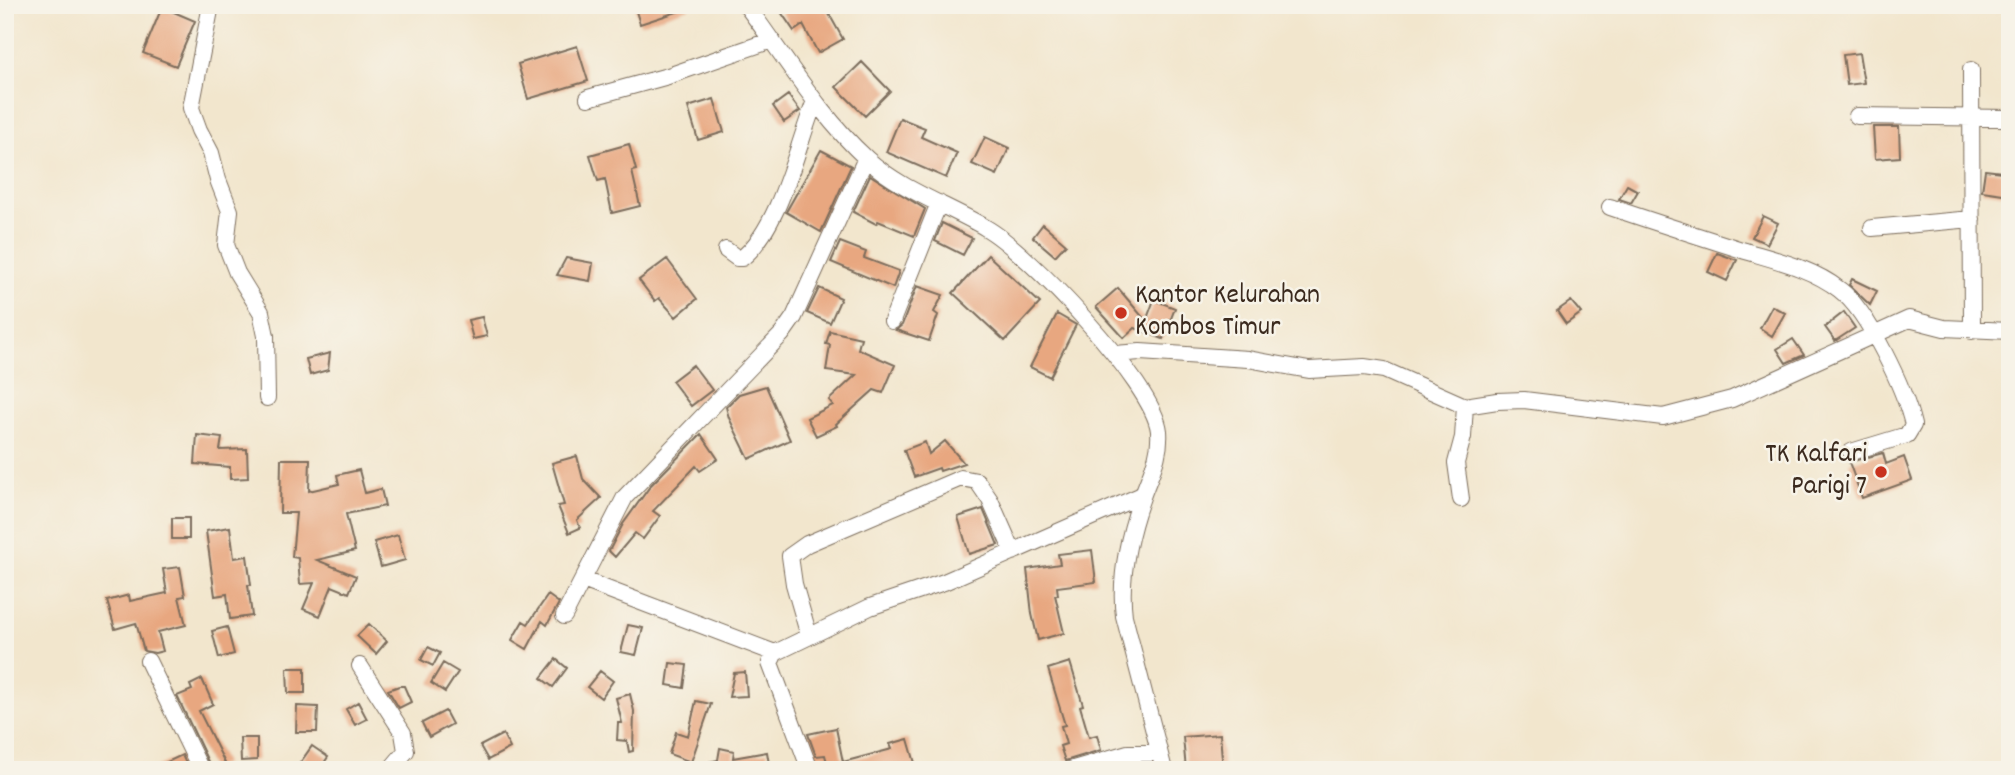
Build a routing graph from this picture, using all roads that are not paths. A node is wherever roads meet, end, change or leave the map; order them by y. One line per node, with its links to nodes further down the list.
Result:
1 (211, 5): 21 (street)
2 (746, 5): 3 (street)
3 (772, 40): 5 (street); 6 (street)
4 (1972, 70): 8 (street)
5 (588, 98)
6 (816, 102): 10 (street); 15 (street)
7 (1857, 116): 8 (street)
8 (1972, 118): 9 (street); 13 (street)
9 (2010, 118)
10 (866, 158): 11 (street); 27 (street)
11 (939, 203): 16 (street); 20 (street)
12 (1610, 208): 19 (street)
13 (1972, 219): 14 (street); 17 (street)
14 (1872, 228)
15 (726, 250)
16 (892, 321)
17 (1972, 331): 18 (street); 19 (street)
18 (2010, 331)
19 (1873, 334): 22 (street); 23 (street)
20 (1115, 354): 22 (street); 24 (street)
21 (267, 398)
22 (1465, 406): 25 (street)
23 (1851, 452)
24 (1142, 495): 26 (street); 33 (street)
25 (1461, 499)
26 (1013, 552): 29 (street); 29 (street)
27 (583, 580): 28 (street); 30 (street)
28 (564, 616)
29 (809, 636): 30 (street)
30 (775, 653): 36 (street)
31 (148, 661): 34 (street)
32 (360, 666): 35 (street)
33 (1159, 753): 37 (street); 38 (street)
34 (201, 770)
35 (390, 770)
36 (810, 770)
37 (1070, 770)
38 (1164, 770)

